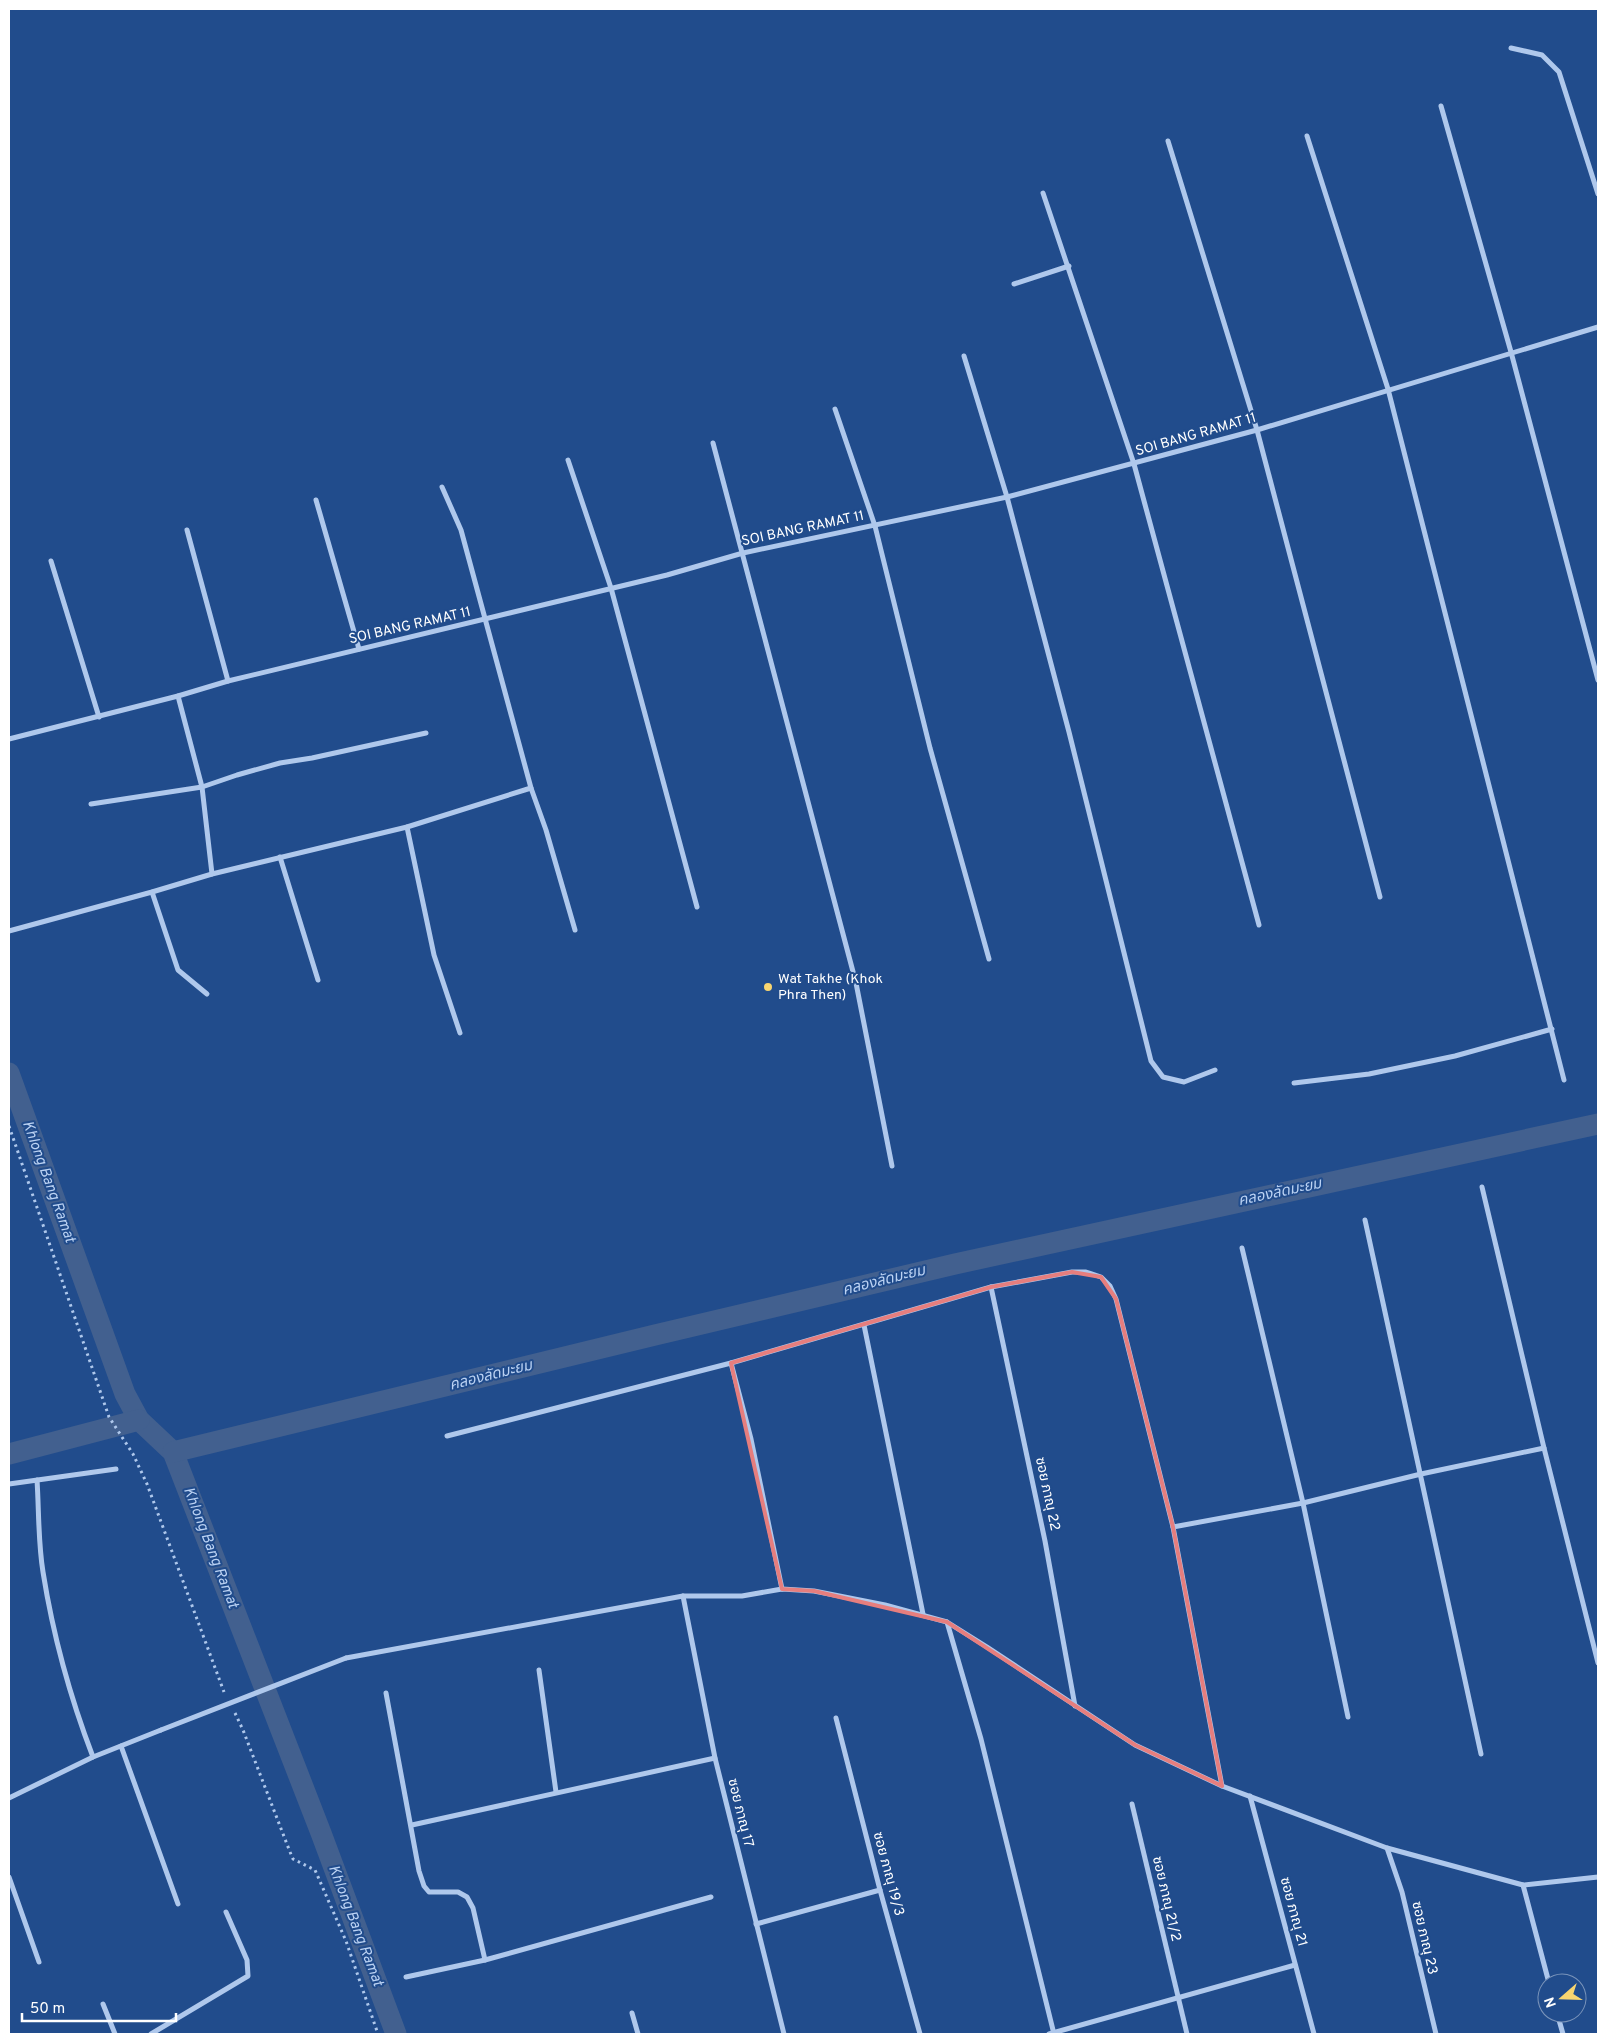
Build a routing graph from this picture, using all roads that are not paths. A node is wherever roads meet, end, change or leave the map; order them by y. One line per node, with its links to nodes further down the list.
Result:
1 (1511, 48): 6 (street)
2 (1441, 106): 10 (street)
3 (1307, 136): 12 (street)
4 (1168, 141): 14 (street)
5 (1044, 193): 7 (street)
6 (1598, 194)
7 (1069, 266): 8 (street); 17 (street)
8 (1014, 284)
9 (1598, 327): 10 (street, SOI BANG RAMAT 11)
10 (1511, 352): 12 (street, SOI BANG RAMAT 11); 28 (street)
11 (964, 356): 19 (street)
12 (1388, 390): 14 (street, SOI BANG RAMAT 11); 49 (street)
13 (835, 409): 21 (street)
14 (1257, 430): 17 (street, SOI BANG RAMAT 11); 41 (street)
15 (713, 443): 23 (street)
16 (568, 460): 25 (street)
17 (1134, 464): 19 (street, SOI BANG RAMAT 11); 43 (street)
18 (442, 487): 26 (street)
19 (1007, 497): 21 (street, SOI BANG RAMAT 11); 51 (street)
20 (316, 500): 27 (street)
21 (875, 526): 23 (street, SOI BANG RAMAT 11); 46 (street)
22 (187, 530): 29 (street)
23 (743, 553): 25 (street, SOI BANG RAMAT 11); 54 (street)
24 (51, 561): 31 (street)
25 (611, 588): 26 (street, SOI BANG RAMAT 11); 42 (street)
26 (486, 620): 27 (street, SOI BANG RAMAT 11); 35 (street)
27 (358, 649): 29 (street, SOI BANG RAMAT 11)
28 (1598, 680)
29 (228, 681): 30 (street, SOI BANG RAMAT 11)
30 (178, 696): 31 (street, SOI BANG RAMAT 11); 34 (street)
31 (99, 717): 33 (street, SOI BANG RAMAT 11)
32 (426, 734): 34 (street)
33 (9, 739)
34 (202, 788): 36 (street); 39 (street)
35 (531, 788): 37 (street); 44 (street)
36 (91, 804)
37 (407, 827): 38 (street); 50 (street)
38 (280, 857): 39 (street); 47 (street)
39 (212, 874): 40 (street)
40 (152, 892): 45 (street); 48 (street)
41 (1380, 896)
42 (697, 907)
43 (1259, 925)
44 (575, 930)
45 (9, 931)
46 (989, 959)
47 (318, 980)
48 (207, 994)
49 (1552, 1030): 52 (street); 53 (street)
50 (460, 1033)
51 (1215, 1070)
52 (1564, 1080)
53 (1294, 1084)
54 (892, 1166)
55 (1482, 1187): 62 (street)
56 (1365, 1220): 64 (street)
57 (1242, 1248): 67 (street)
58 (991, 1287): 59 (street); 68 (street); 76 (street, ซอย ภาณุ 22)
59 (864, 1324): 60 (street); 71 (street)
60 (731, 1363): 61 (street); 69 (street)
61 (447, 1436)
62 (1544, 1448): 64 (street); 73 (street)
63 (116, 1469): 65 (street)
64 (1421, 1474): 67 (street); 80 (street)
65 (37, 1480): 66 (street); 81 (street)
66 (9, 1484)
67 (1303, 1503): 68 (street); 77 (street)
68 (1173, 1527): 83 (street)
69 (782, 1589): 70 (street); 71 (street)
70 (683, 1596): 79 (street, bridge); 82 (street, ซอย ภาณุ 17)
71 (923, 1614): 72 (street)
72 (947, 1622): 76 (street); 111 (street)
73 (1598, 1663)
74 (538, 1670): 84 (street)
75 (386, 1692): 88 (street)
76 (1075, 1706): 83 (street)
77 (1348, 1717)
78 (836, 1718): 93 (street, ซอย ภาณุ 19/3)
79 (121, 1746): 81 (street); 95 (street)
80 (1481, 1754)
81 (93, 1757): 86 (street)
82 (715, 1758): 84 (street); 97 (street, ซอย ภาณุ 17)
83 (1222, 1786): 85 (street)
84 (556, 1792): 88 (street)
85 (1250, 1796): 89 (street); 100 (street, ซอย ภาณุ 21)
86 (9, 1798)
87 (1132, 1804): 103 (street, ซอย ภาณุ 21/2)
88 (412, 1825): 98 (street)
89 (1387, 1848): 92 (street); 114 (street, ซอย ภาณุ 23)
90 (9, 1877): 99 (street)
91 (1598, 1877): 92 (street)
92 (1523, 1885): 101 (street)
93 (880, 1890): 97 (street); 110 (street, ซอย ภาณุ 19/3)
94 (712, 1897): 98 (street)
95 (178, 1904)
96 (226, 1912): 107 (street)
97 (756, 1924): 109 (street, ซอย ภาณุ 17)
98 (485, 1960): 102 (street)
99 (39, 1962)
100 (1295, 1965): 103 (street); 113 (street, ซอย ภาณุ 21)
101 (1546, 1973)
102 (406, 1978)
103 (1177, 1999): 111 (street); 112 (street, ซอย ภาณุ 21/2)
104 (104, 2004): 106 (street)
105 (632, 2014): 108 (street)
106 (115, 2034)
107 (150, 2034)
108 (638, 2034)
109 (784, 2034)
110 (920, 2034)
111 (1052, 2034)
112 (1187, 2034)
113 (1314, 2034)
114 (1436, 2034)

